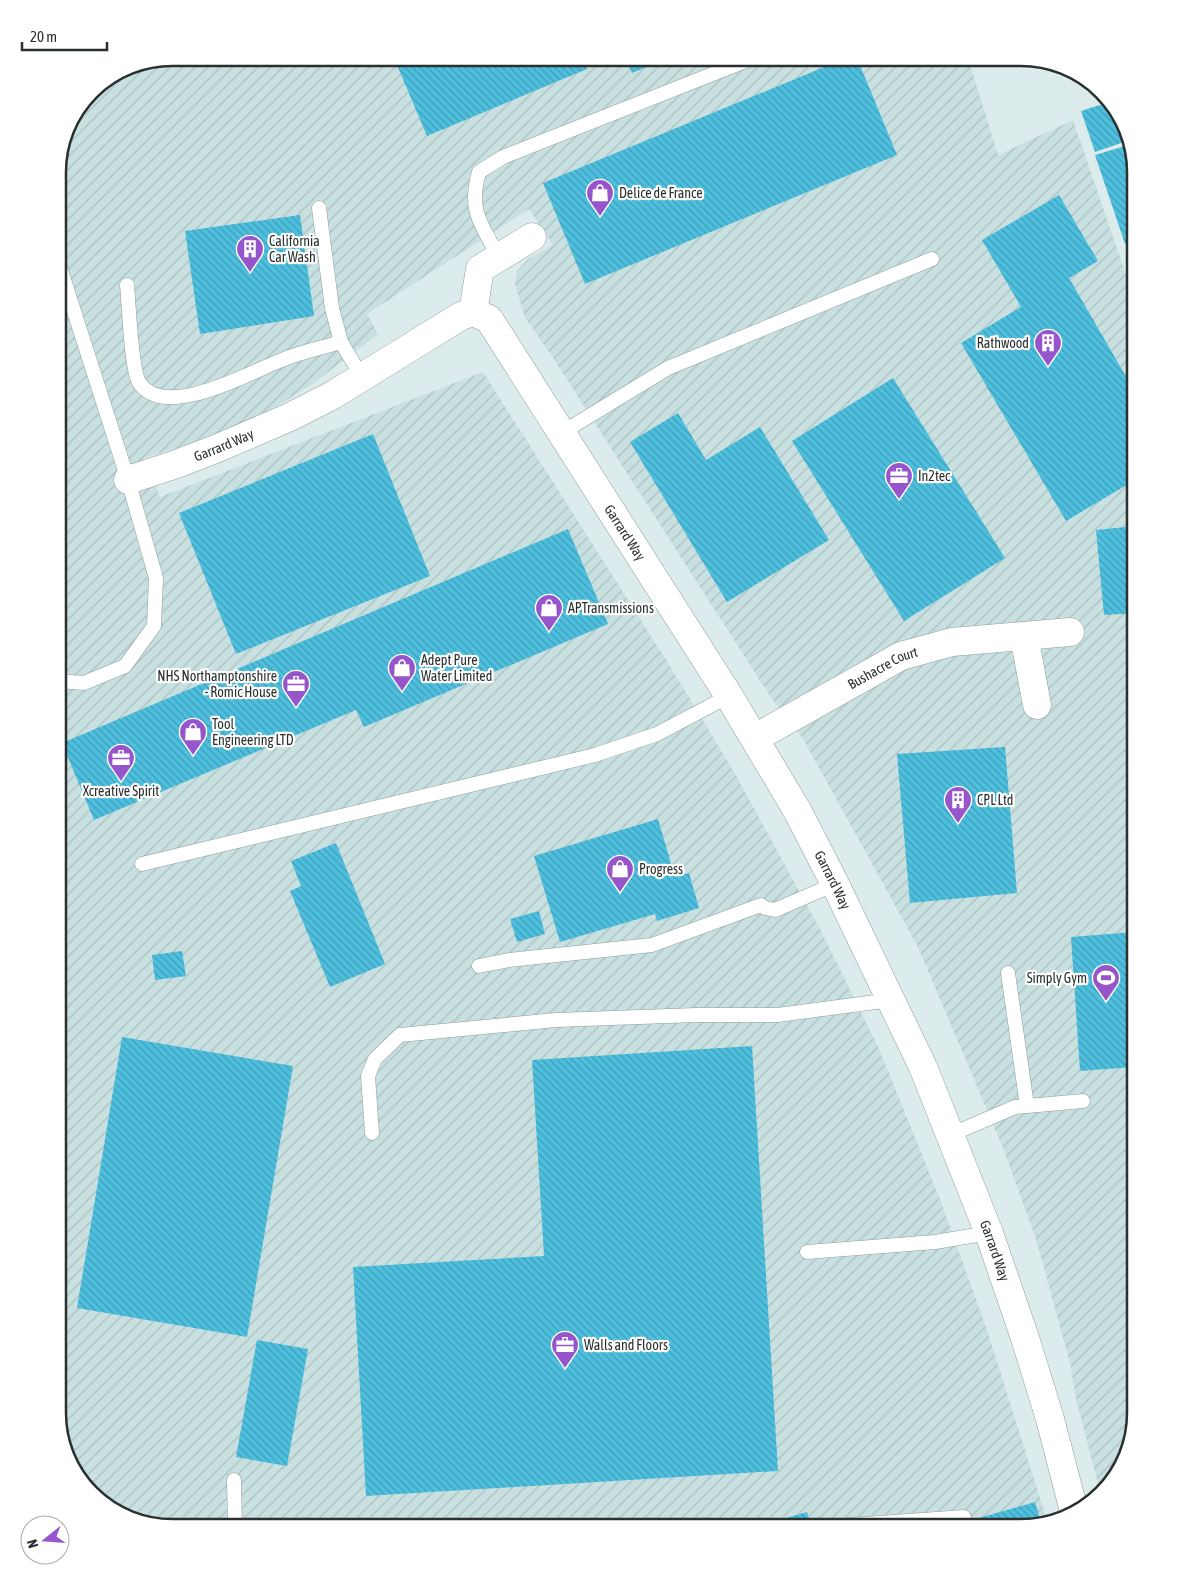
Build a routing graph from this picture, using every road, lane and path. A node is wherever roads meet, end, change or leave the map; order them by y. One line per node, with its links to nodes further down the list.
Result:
1 (734, 66): 4 (lane)
2 (319, 208): 9 (lane)
3 (532, 237): 4 (street)
4 (499, 257): 8 (street)
5 (932, 259): 11 (lane)
6 (127, 285): 9 (lane)
7 (66, 286): 12 (lane)
8 (473, 312): 10 (street, Garrard Way); 11 (street, Garrard Way)
9 (341, 342): 10 (lane)
10 (362, 377): 12 (street, Garrard Way)
11 (563, 432): 16 (street, Garrard Way)
12 (128, 480): 15 (lane)
13 (1070, 632): 14 (street, Bushacre Court)
14 (1024, 636): 17 (street); 18 (street, Bushacre Court)
15 (66, 682)
16 (730, 696): 18 (street, Garrard Way); 19 (lane)
17 (1037, 705)
18 (755, 738): 20 (street, Garrard Way)
19 (142, 864)
20 (835, 884): 21 (lane); 23 (street, Garrard Way)
21 (479, 966)
22 (1008, 972): 25 (lane)
23 (891, 1000): 26 (lane); 27 (street, Garrard Way)
24 (1083, 1101): 25 (lane)
25 (1027, 1106): 27 (lane)
26 (372, 1132)
27 (950, 1135): 28 (street, Garrard Way)
28 (989, 1233): 29 (lane); 31 (street, Garrard Way)
29 (807, 1252)
30 (234, 1480): 33 (lane)
31 (1073, 1505)
32 (964, 1517): 34 (lane)
33 (235, 1519)
34 (945, 1519)

